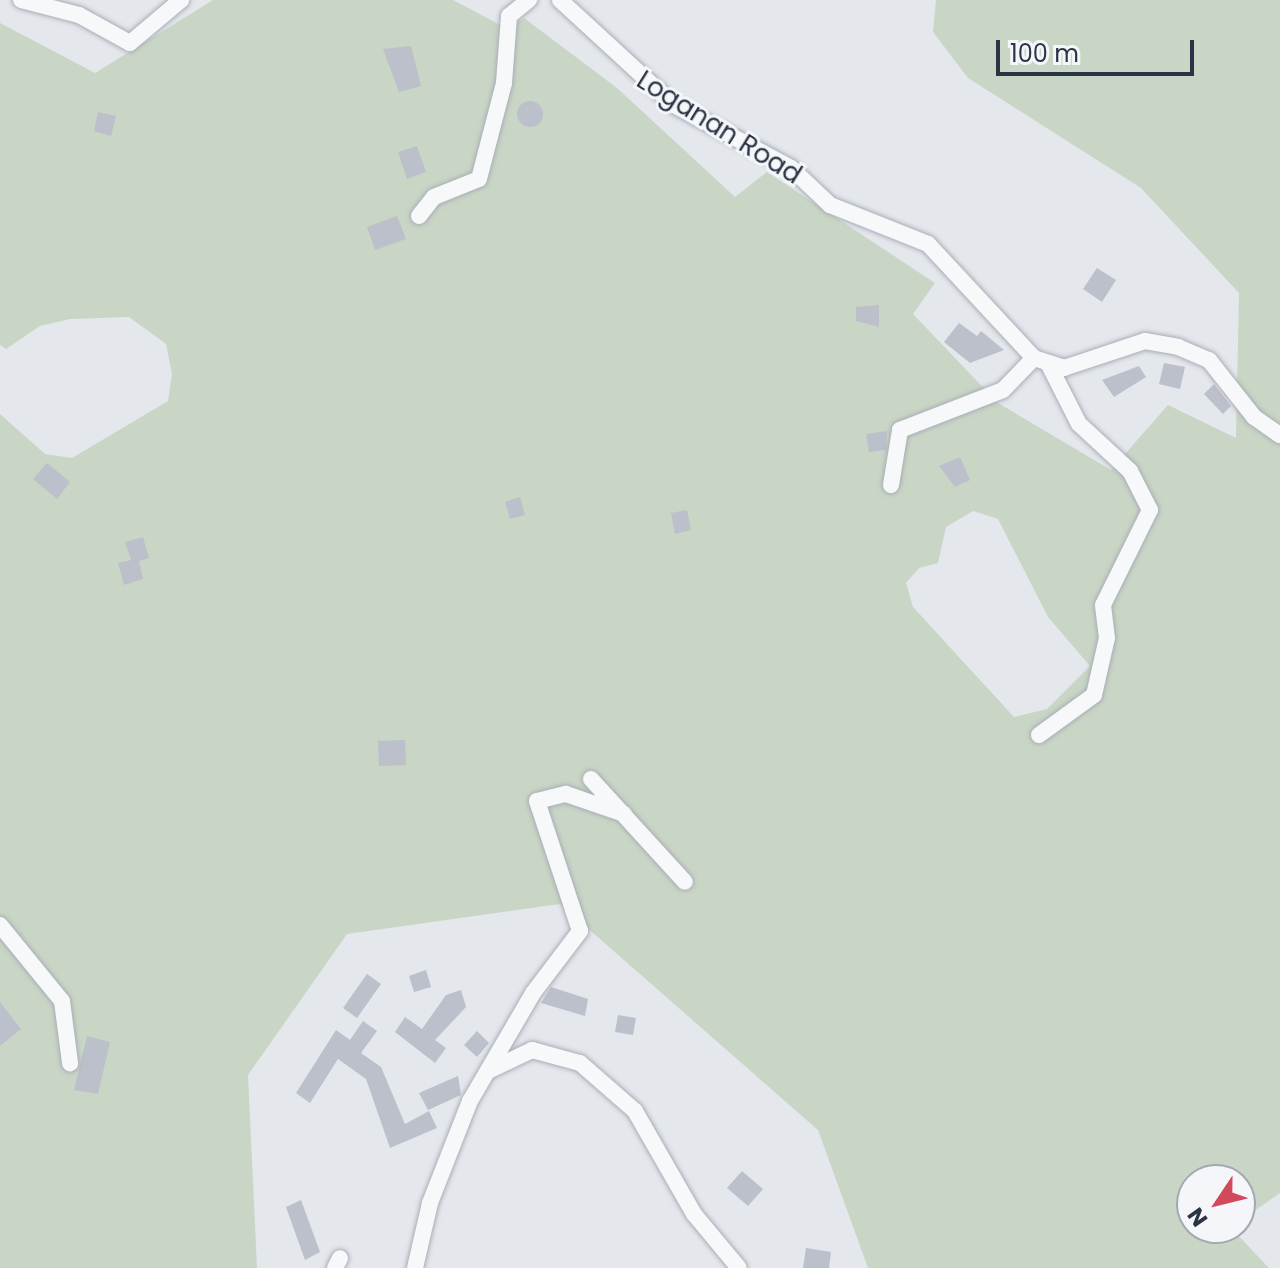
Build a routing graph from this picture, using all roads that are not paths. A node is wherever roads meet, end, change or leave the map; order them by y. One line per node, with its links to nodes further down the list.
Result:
1 (21, 0): 2 (street)
2 (181, 0)
3 (529, 0): 5 (street)
4 (560, 0): 6 (street, Loganan Road)
5 (419, 216)
6 (1041, 361): 7 (street); 8 (street); 9 (street, Loganan Road)
7 (1280, 435)
8 (891, 485)
9 (1039, 735)
10 (591, 779): 11 (street)
11 (624, 814): 12 (street); 15 (street)
12 (685, 882)
13 (0, 925): 14 (street)
14 (70, 1063)
15 (485, 1073): 16 (street); 17 (street)
16 (415, 1268)
17 (739, 1268)

